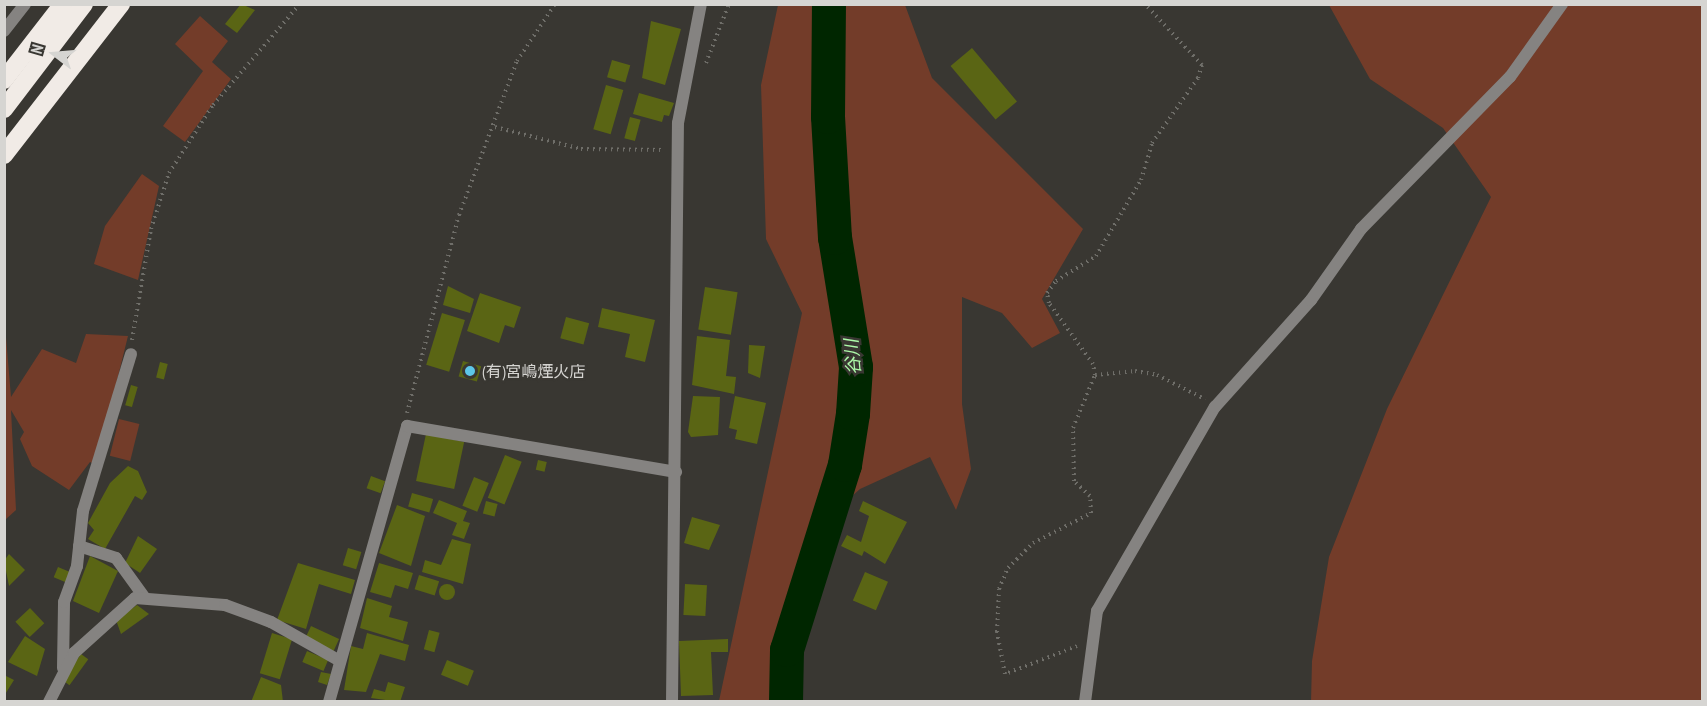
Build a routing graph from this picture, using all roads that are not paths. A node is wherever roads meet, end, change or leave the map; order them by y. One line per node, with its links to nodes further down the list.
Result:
1 (26, 4): 7 (street)
2 (63, 4): 8 (highway)
3 (84, 4): 10 (highway)
4 (701, 4): 14 (street)
5 (1562, 4): 22 (street)
6 (118, 8): 9 (highway)
7 (4, 31)
8 (4, 80)
9 (46, 99): 11 (highway); 12 (highway)
10 (4, 109)
11 (4, 156)
12 (4, 171)
13 (131, 354): 15 (street)
14 (676, 472): 17 (street); 21 (street)
15 (79, 546): 16 (street); 18 (street)
16 (146, 598): 17 (street); 18 (street)
17 (340, 662): 20 (street)
18 (63, 668): 19 (street)
19 (49, 702)
20 (329, 702)
21 (672, 702)
22 (1085, 702)

